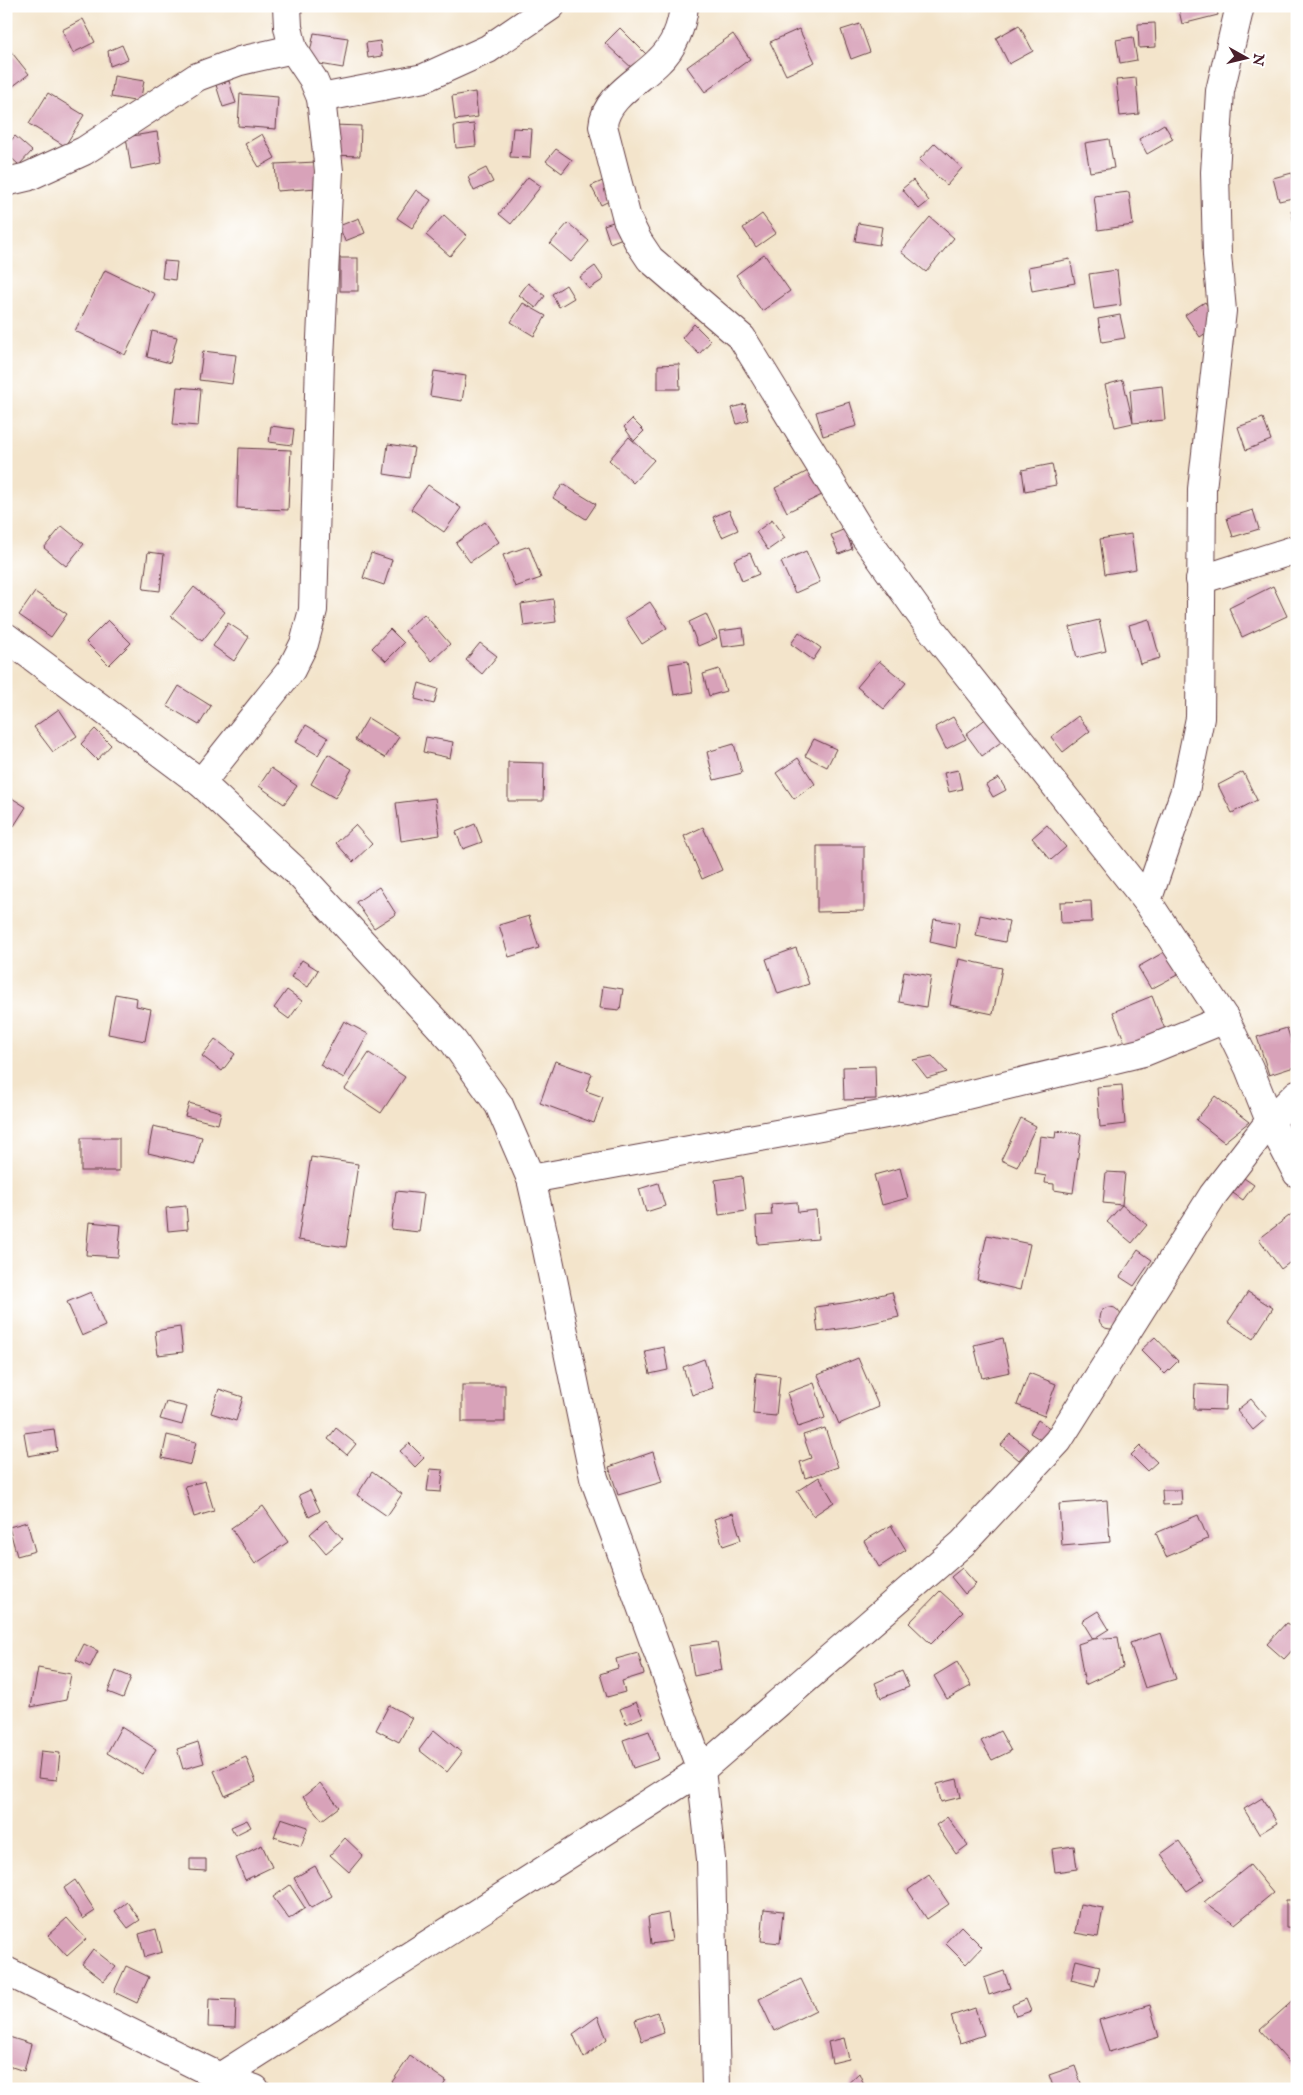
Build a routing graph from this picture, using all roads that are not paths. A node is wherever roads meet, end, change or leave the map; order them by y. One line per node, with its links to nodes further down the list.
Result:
1 (287, 6): 5 (street)
2 (550, 6): 6 (street)
3 (684, 6): 12 (street)
4 (1240, 6): 9 (street)
5 (293, 49): 6 (street); 7 (street)
6 (321, 98): 11 (street)
7 (6, 182)
8 (1297, 549): 9 (street)
9 (1200, 580): 12 (street)
10 (6, 637): 11 (street)
11 (201, 783): 17 (street)
12 (1146, 901): 13 (street)
13 (1225, 1018): 15 (street); 17 (street)
14 (1297, 1094): 15 (street)
15 (1270, 1121): 16 (street); 18 (street)
16 (1297, 1173)
17 (530, 1179): 18 (street)
18 (702, 1770): 20 (street); 22 (street)
19 (6, 1971): 20 (street)
20 (220, 2077): 21 (street)
21 (255, 2089)
22 (716, 2089)

